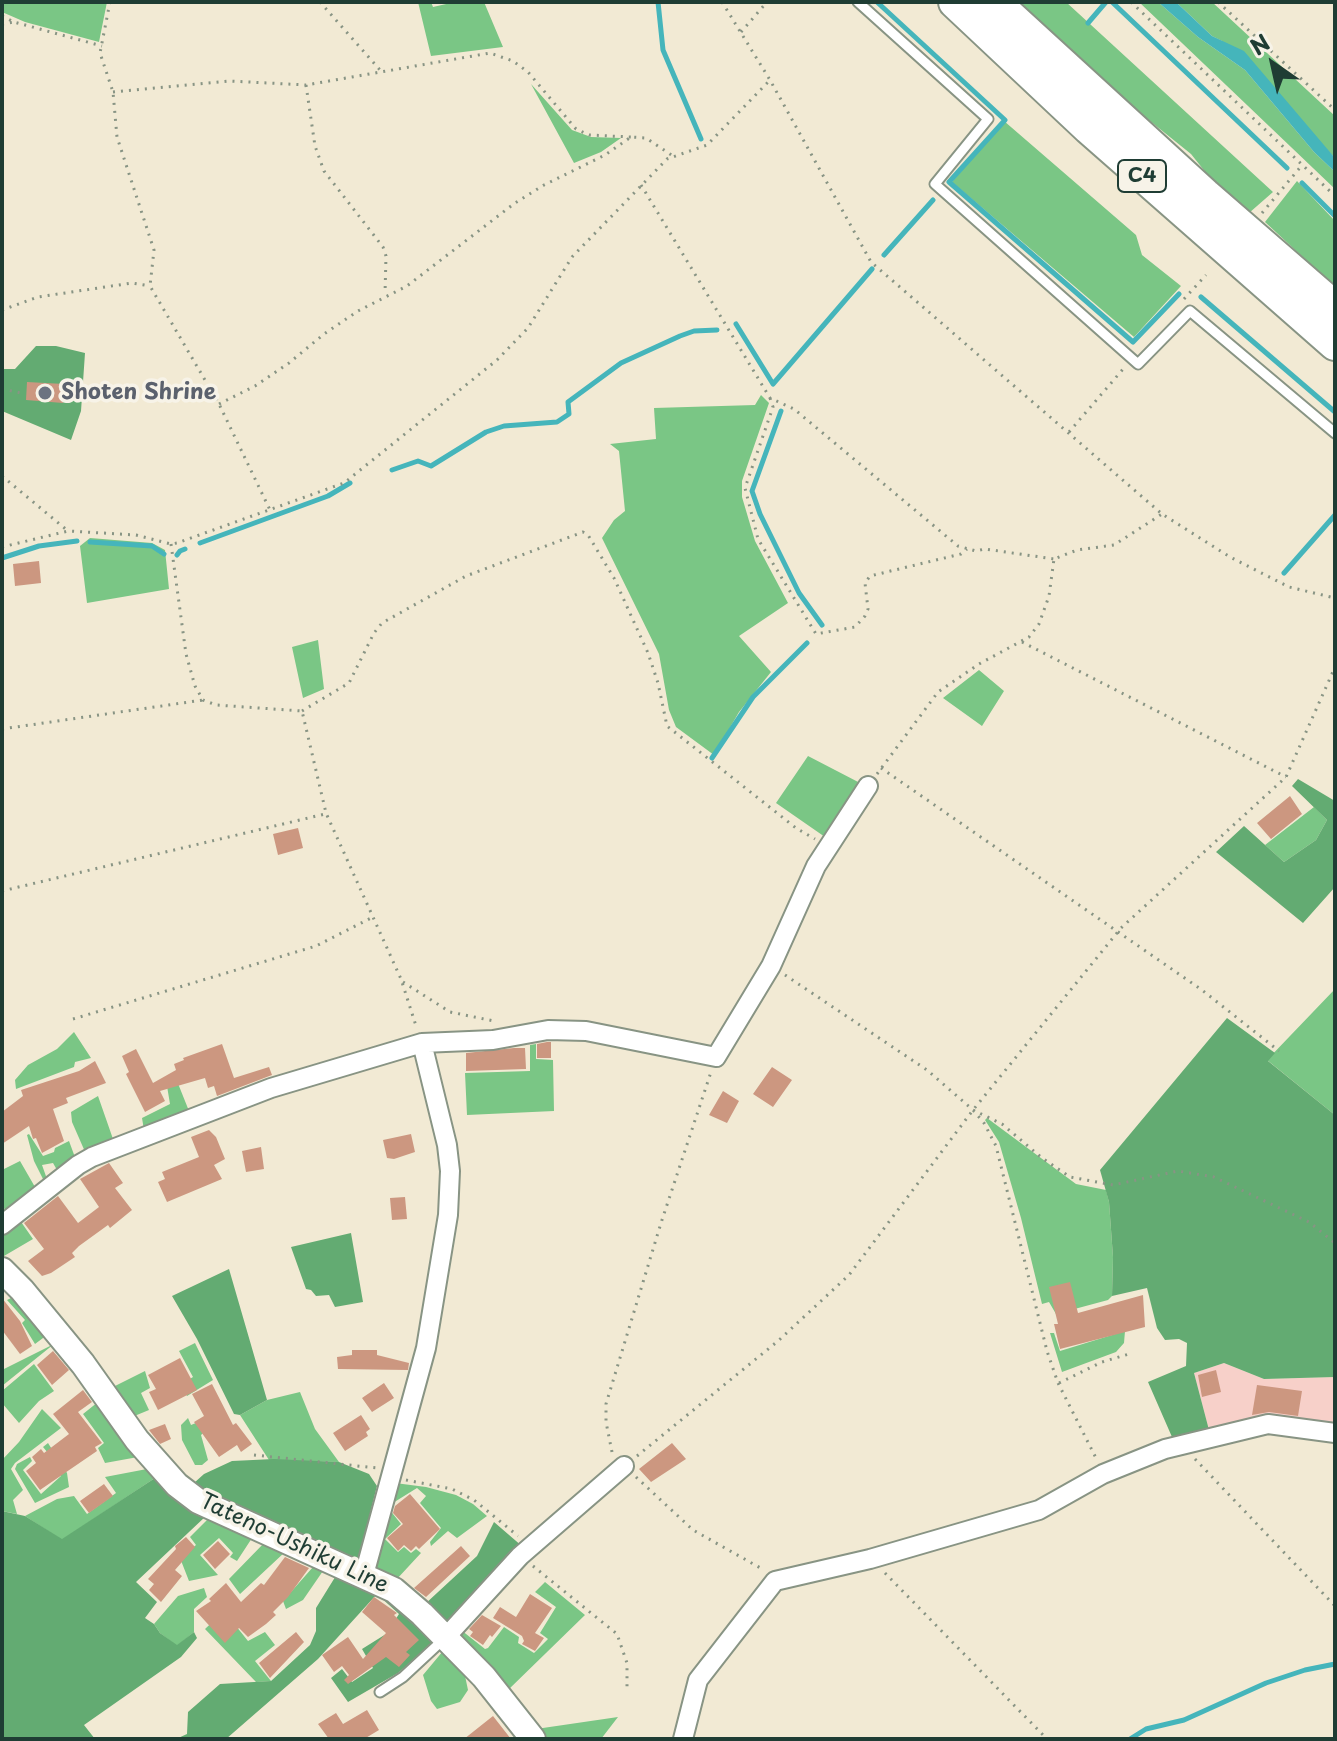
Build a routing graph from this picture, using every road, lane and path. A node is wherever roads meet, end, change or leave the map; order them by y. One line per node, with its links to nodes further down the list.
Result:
1 (110, 2): 14 (path)
2 (320, 2): 15 (path)
3 (722, 2): 13 (path)
4 (767, 2): 13 (path)
5 (858, 2): 35 (lane)
6 (955, 2): 30 (highway, C4)
7 (994, 2): 28 (highway, C4)
8 (1131, 2): 22 (path)
9 (1218, 2): 19 (path)
10 (2, 16): 11 (path)
11 (14, 22): 12 (path); 14 (path)
12 (2, 24)
13 (741, 32): 16 (path)
14 (102, 46): 18 (path)
15 (381, 71): 17 (path); 20 (path)
16 (770, 80): 21 (path); 38 (path)
17 (306, 85): 18 (path); 27 (path)
18 (113, 92): 26 (path)
19 (1335, 110)
20 (631, 137): 21 (path); 27 (path)
21 (673, 156): 23 (path)
22 (1303, 164): 24 (path); 25 (path)
23 (641, 185): 33 (path); 37 (path)
24 (1335, 196)
25 (1257, 219)
26 (150, 286): 29 (path); 34 (path)
27 (385, 294): 34 (path)
28 (1335, 308)
29 (2, 310)
30 (1335, 344)
31 (2, 389): 32 (path)
32 (21, 393)
33 (770, 398): 42 (path); 42 (path)
34 (219, 404): 37 (path)
35 (1335, 433)
36 (2, 476): 39 (path)
37 (270, 511): 40 (path)
38 (1162, 514): 43 (path); 44 (path)
39 (68, 531): 40 (path); 41 (path)
40 (171, 544): 47 (path)
41 (2, 547)
42 (967, 549): 43 (path)
43 (1054, 559): 45 (path)
44 (1335, 598)
45 (1022, 642): 50 (path); 51 (path)
46 (1335, 667): 51 (path)
47 (203, 700): 48 (path); 49 (path)
48 (302, 711): 53 (path); 54 (path)
49 (2, 729)
50 (881, 768): 52 (path); 57 (path)
51 (1286, 777): 57 (path)
52 (868, 786): 54 (street)
53 (326, 813): 55 (path); 56 (path)
54 (828, 847): 58 (street)
55 (2, 891)
56 (373, 917): 59 (path); 60 (path)
57 (1117, 933): 63 (path); 65 (path)
58 (771, 966): 64 (street); 65 (path)
59 (402, 982): 61 (path); 62 (path)
60 (73, 1019)
61 (531, 1033): 62 (street); 64 (street)
62 (422, 1043): 66 (street); 76 (street)
63 (1279, 1051)
64 (716, 1057): 74 (path)
65 (973, 1110): 67 (path); 70 (path); 74 (path)
66 (2, 1225)
67 (1335, 1243)
68 (2, 1270): 79 (main road, Tateno-Ushiku Line)
69 (1129, 1354): 70 (path)
70 (1058, 1383): 75 (path)
71 (1335, 1433): 72 (street)
72 (1187, 1445): 75 (street); 81 (path)
73 (254, 1455): 76 (path)
74 (622, 1468): 77 (street); 80 (path)
75 (1103, 1474): 78 (street)
76 (391, 1475): 77 (path); 79 (street)
77 (526, 1552): 82 (street); 83 (path)
78 (870, 1559): 80 (street); 87 (path)
79 (364, 1575): 82 (main road, Tateno-Ushiku Line)
80 (775, 1581): 86 (street)
81 (1335, 1606)
82 (445, 1638): 84 (lane); 85 (main road, Tateno-Ushiku Line)
83 (627, 1687)
84 (380, 1692)
85 (533, 1739)
86 (683, 1739)
87 (1047, 1739)

